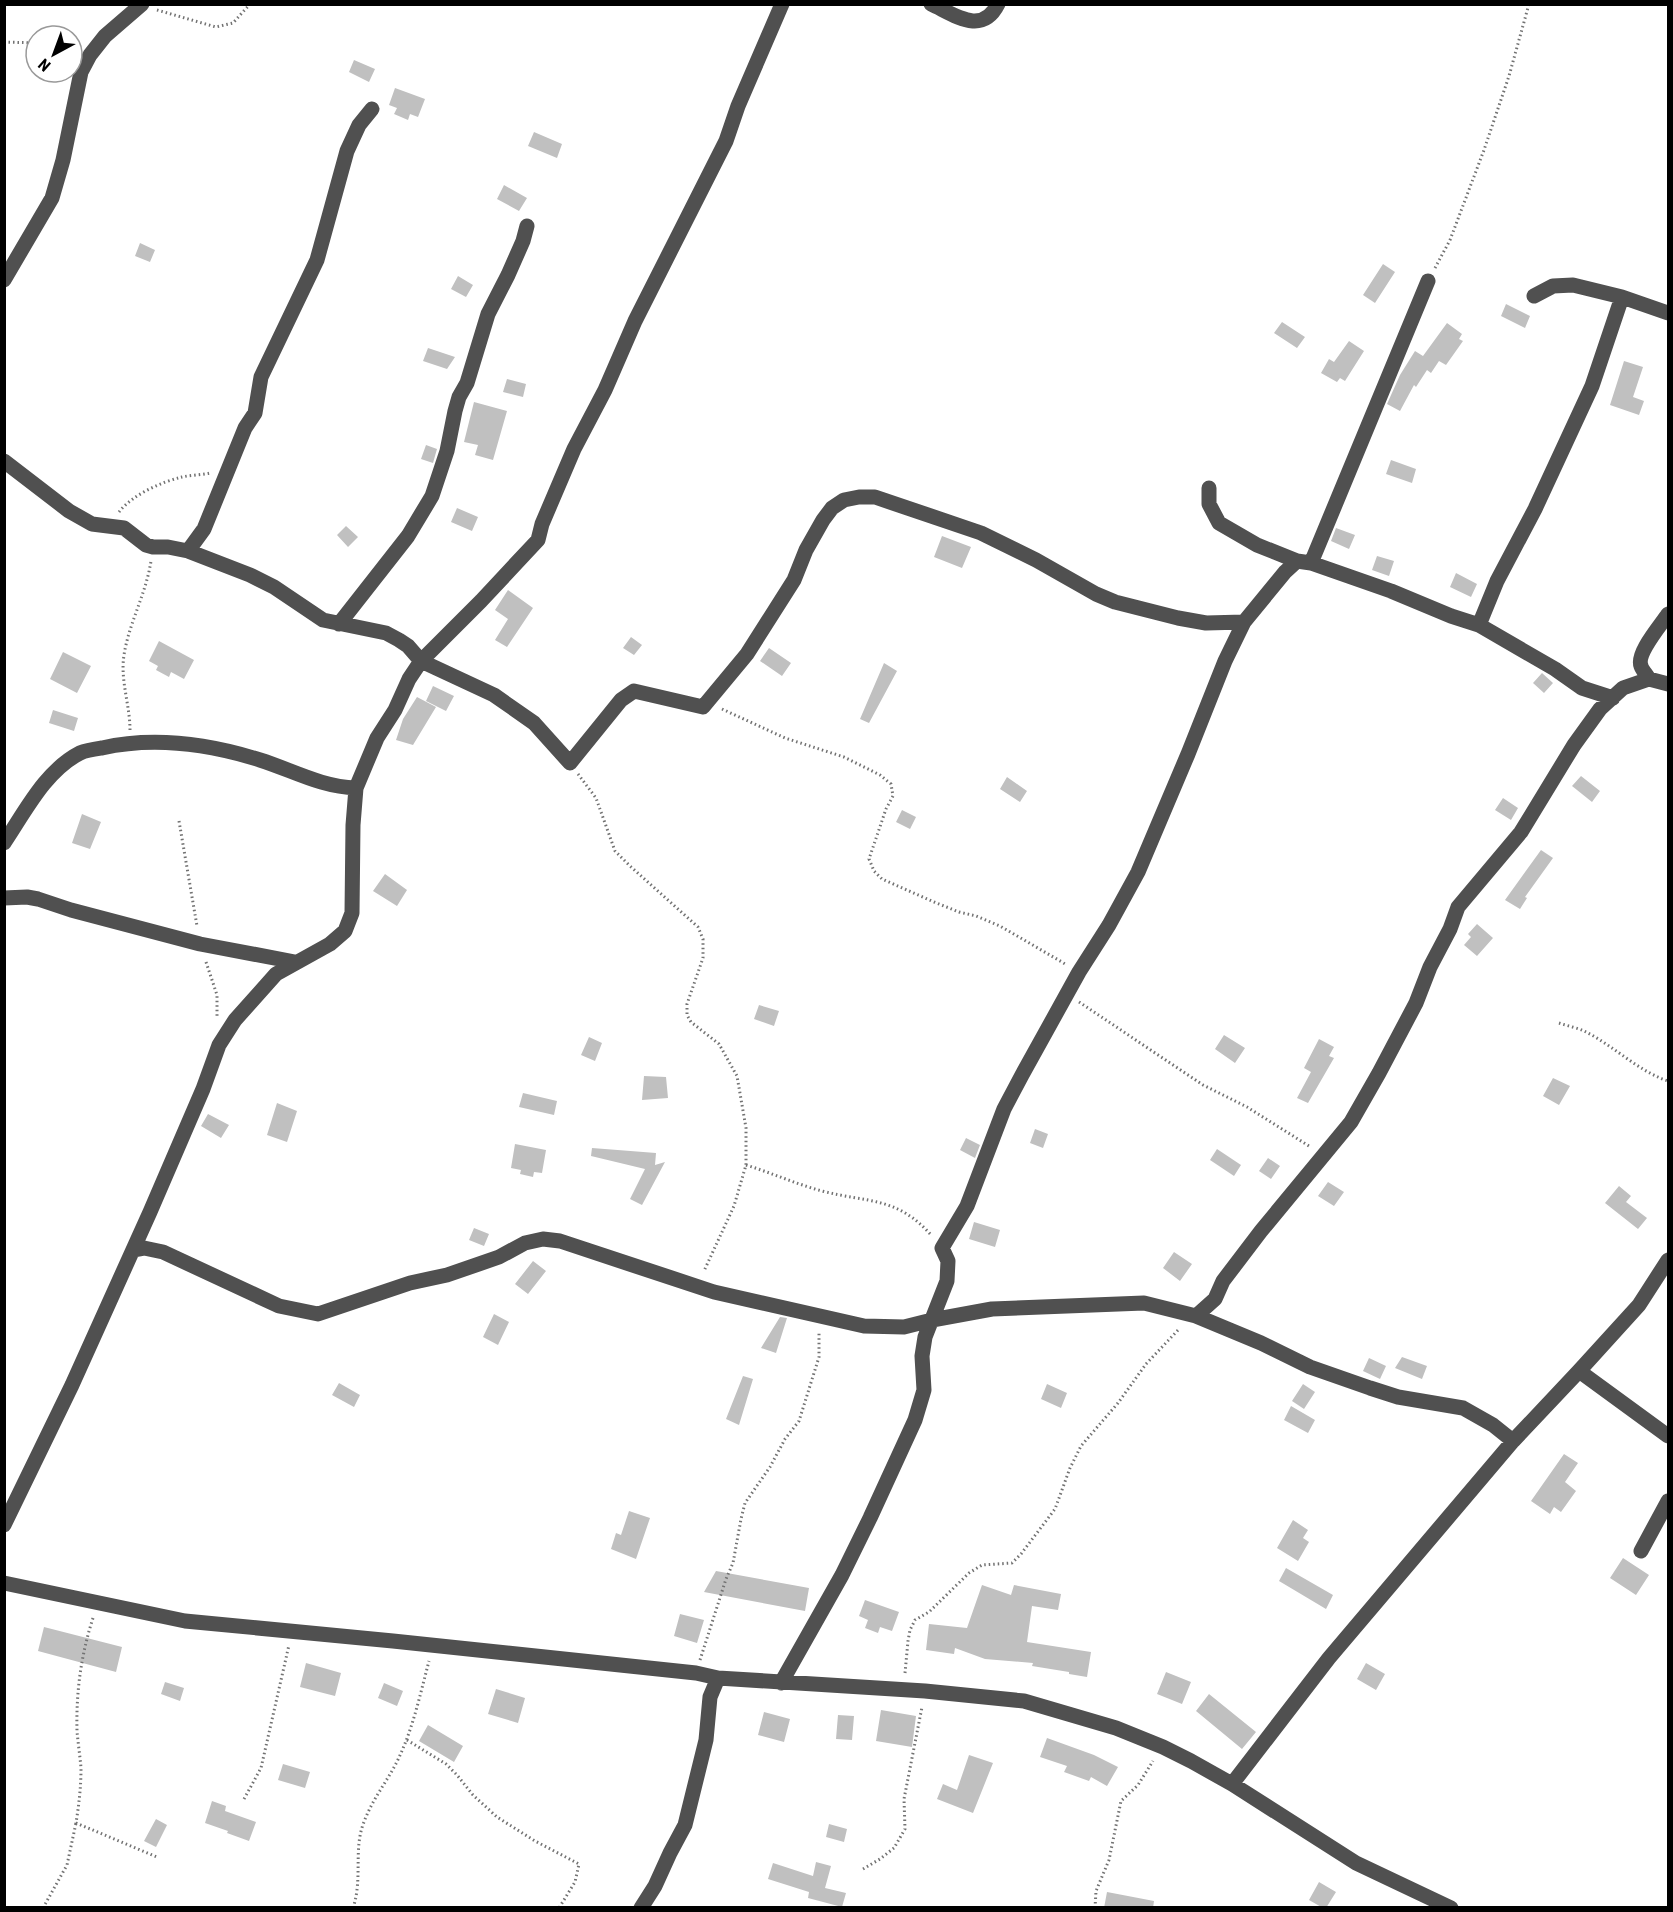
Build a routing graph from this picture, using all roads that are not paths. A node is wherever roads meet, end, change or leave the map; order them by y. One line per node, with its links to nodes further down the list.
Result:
1 (782, 4): 20 (street)
2 (931, 4): 3 (street)
3 (998, 4)
4 (141, 5): 7 (street)
5 (372, 110): 14 (street)
6 (527, 226): 18 (street)
7 (4, 280)
8 (1428, 281): 15 (street)
9 (1534, 296): 10 (street)
10 (1622, 297): 11 (street); 19 (street)
11 (1668, 313)
12 (4, 460): 14 (street)
13 (1209, 488): 15 (street)
14 (188, 551): 18 (street)
15 (1304, 562): 17 (street); 19 (street)
16 (1668, 614): 21 (street)
17 (1244, 622): 20 (street); 31 (street)
18 (339, 624): 20 (street)
19 (1479, 625): 23 (street)
20 (421, 661): 24 (street)
21 (1649, 679): 22 (street); 23 (street)
22 (1668, 684)
23 (1613, 698): 30 (street)
24 (356, 788): 25 (street); 27 (street)
25 (4, 843)
26 (4, 898): 27 (street)
27 (295, 962): 28 (street)
28 (133, 1250): 31 (street); 36 (street)
29 (1668, 1260): 32 (street)
30 (1196, 1316): 31 (street); 34 (street)
31 (932, 1320): 40 (street)
32 (1580, 1371): 33 (street); 34 (street)
33 (1668, 1436)
34 (1513, 1441): 41 (street)
35 (1668, 1501): 37 (street)
36 (4, 1525)
37 (1641, 1551)
38 (4, 1583): 39 (street)
39 (718, 1678): 40 (street); 42 (street)
40 (781, 1683): 41 (street)
41 (1232, 1784): 43 (street)
42 (641, 1908)
43 (1451, 1908)

